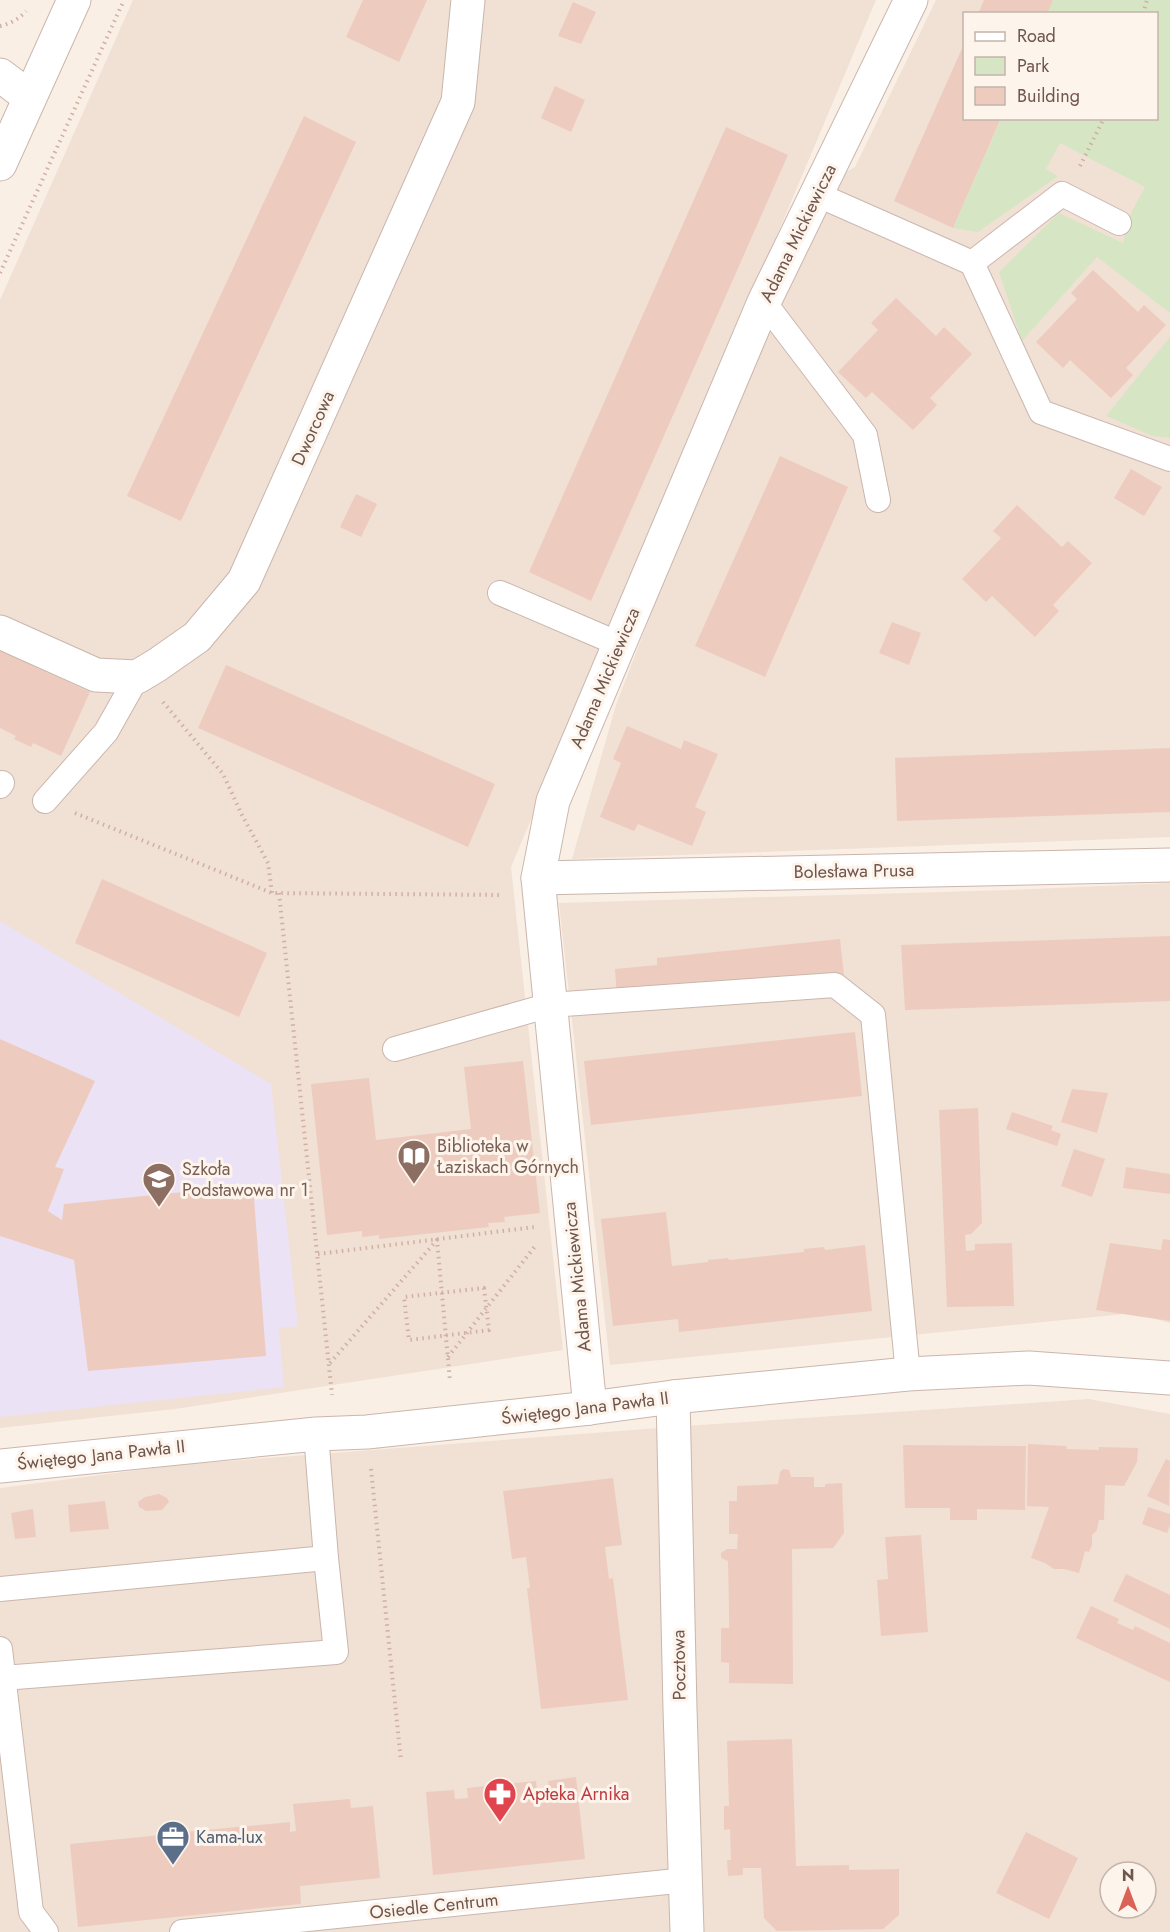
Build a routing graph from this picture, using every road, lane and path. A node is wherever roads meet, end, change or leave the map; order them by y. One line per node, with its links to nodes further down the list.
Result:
1 (74, 0): 8 (street)
2 (124, 0): 15 (path)
3 (468, 0): 22 (street, Dworcowa)
4 (911, 0): 11 (street, Adama Mickiewicza)
5 (29, 6): 6 (path)
6 (0, 26)
7 (0, 75): 8 (street)
8 (29, 97): 10 (street)
9 (1103, 120): 12 (path)
10 (0, 164)
11 (816, 194): 14 (lane); 16 (street, Adama Mickiewicza)
12 (1062, 194): 13 (lane); 14 (lane)
13 (1119, 223)
14 (972, 262): 17 (lane)
15 (0, 273)
16 (764, 302): 18 (lane); 21 (street, Adama Mickiewicza)
17 (1170, 459)
18 (878, 500)
19 (500, 593): 21 (lane)
20 (0, 632): 22 (street)
21 (619, 644): 25 (street, Adama Mickiewicza)
22 (137, 677): 23 (lane); 26 (path)
23 (45, 801): 26 (path)
24 (1170, 865): 25 (street, Bolesława Prusa)
25 (538, 887): 27 (path); 28 (street, Adama Mickiewicza)
26 (272, 893): 27 (path)
27 (279, 893): 32 (path)
28 (550, 1005): 29 (lane); 30 (street, Adama Mickiewicza); 39 (lane)
29 (395, 1049)
30 (561, 1214): 31 (path); 34 (path); 44 (street, Adama Mickiewicza)
31 (437, 1240): 32 (path); 33 (path); 38 (path)
32 (318, 1254): 38 (path)
33 (442, 1293): 34 (path); 36 (path); 36 (path)
34 (487, 1308): 35 (path); 35 (path)
35 (468, 1333): 36 (path); 37 (path)
36 (446, 1336): 37 (path)
37 (448, 1358): 41 (path)
38 (330, 1363): 42 (path)
39 (908, 1374): 40 (street, Świętego Jana Pawła II); 43 (street, Świętego Jana Pawła II)
40 (1170, 1378)
41 (450, 1381)
42 (333, 1395)
43 (674, 1397): 44 (street, Świętego Jana Pawła II); 53 (street, Pocztowa)
44 (590, 1408): 45 (street, Świętego Jana Pawła II)
45 (367, 1432): 46 (street, Świętego Jana Pawła II); 52 (path)
46 (316, 1434): 47 (street, Świętego Jana Pawła II); 48 (lane)
47 (0, 1466)
48 (326, 1558): 49 (lane); 51 (lane)
49 (0, 1589)
50 (0, 1649): 51 (lane)
51 (3, 1678): 54 (lane)
52 (401, 1761)
53 (686, 1880): 55 (lane, Osiedle Centrum); 56 (street, Pocztowa)
54 (45, 1932)
55 (182, 1932)
56 (687, 1932)

